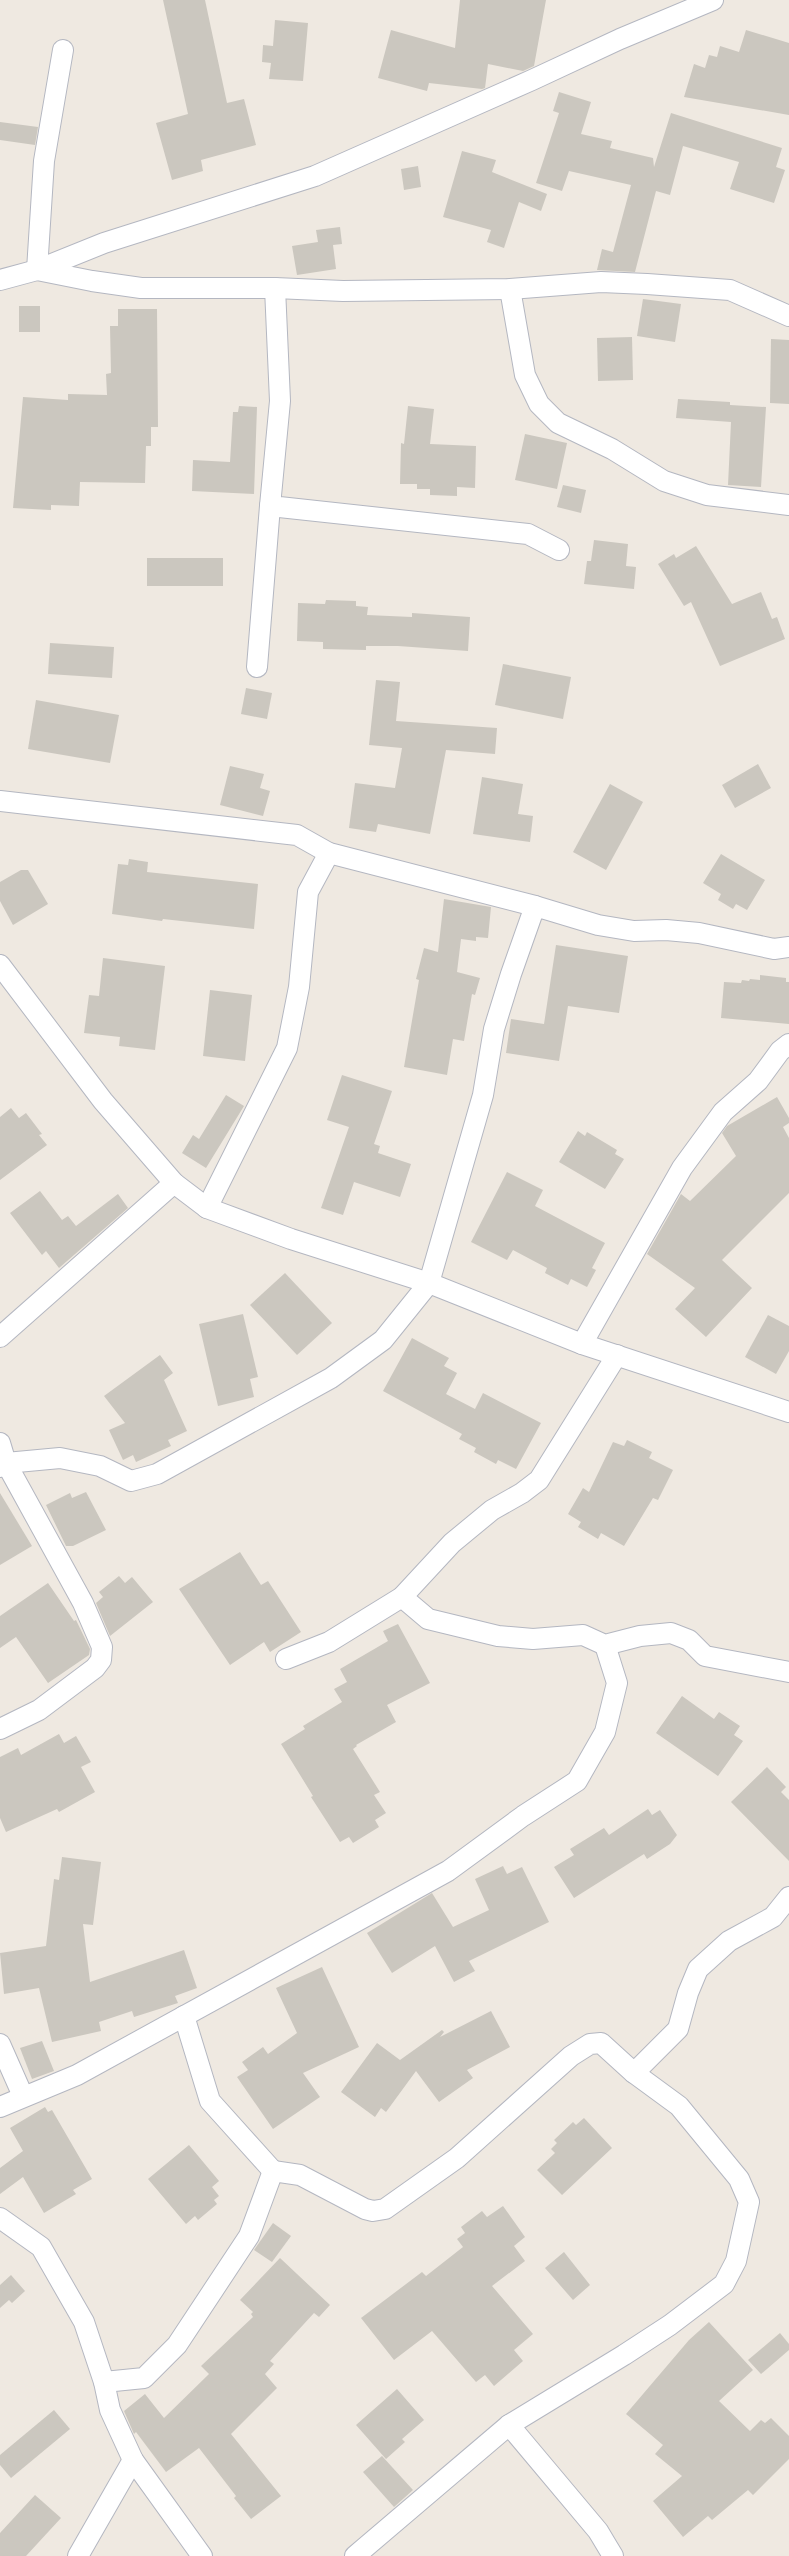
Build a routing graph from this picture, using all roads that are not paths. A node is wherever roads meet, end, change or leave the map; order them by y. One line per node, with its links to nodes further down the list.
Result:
1 (712, 0): 3 (street)
2 (63, 50): 3 (street)
3 (37, 270): 4 (street); 5 (street)
4 (0, 280)
5 (275, 288): 6 (street); 9 (street)
6 (510, 288): 7 (street); 8 (street)
7 (789, 316)
8 (789, 505)
9 (270, 506): 10 (street); 11 (street)
10 (559, 550)
11 (257, 667)
12 (0, 801): 13 (street)
13 (330, 853): 14 (street); 19 (street)
14 (535, 906): 15 (street); 20 (street)
15 (789, 947)
16 (0, 965): 18 (street)
17 (789, 1044): 22 (street)
18 (174, 1183): 19 (street); 21 (street)
19 (207, 1208): 20 (street)
20 (429, 1284): 22 (street); 26 (street)
21 (0, 1337)
22 (582, 1344): 23 (street)
23 (617, 1356): 24 (street); 27 (street)
24 (789, 1412)
25 (0, 1442): 26 (street)
26 (3, 1465): 31 (street)
27 (402, 1597): 28 (street); 29 (street)
28 (605, 1645): 30 (street); 33 (street)
29 (286, 1659)
30 (789, 1672)
31 (0, 1729)
32 (789, 1897): 35 (street)
33 (184, 2016): 36 (street); 38 (street)
34 (0, 2044): 36 (street)
35 (634, 2073): 38 (street); 41 (street)
36 (23, 2096): 37 (street)
37 (0, 2107)
38 (273, 2171): 40 (street)
39 (0, 2218): 40 (street)
40 (104, 2382): 42 (street)
41 (509, 2425): 45 (street); 46 (street)
42 (134, 2460): 43 (street); 44 (street)
43 (78, 2556)
44 (202, 2556)
45 (355, 2556)
46 (614, 2556)

